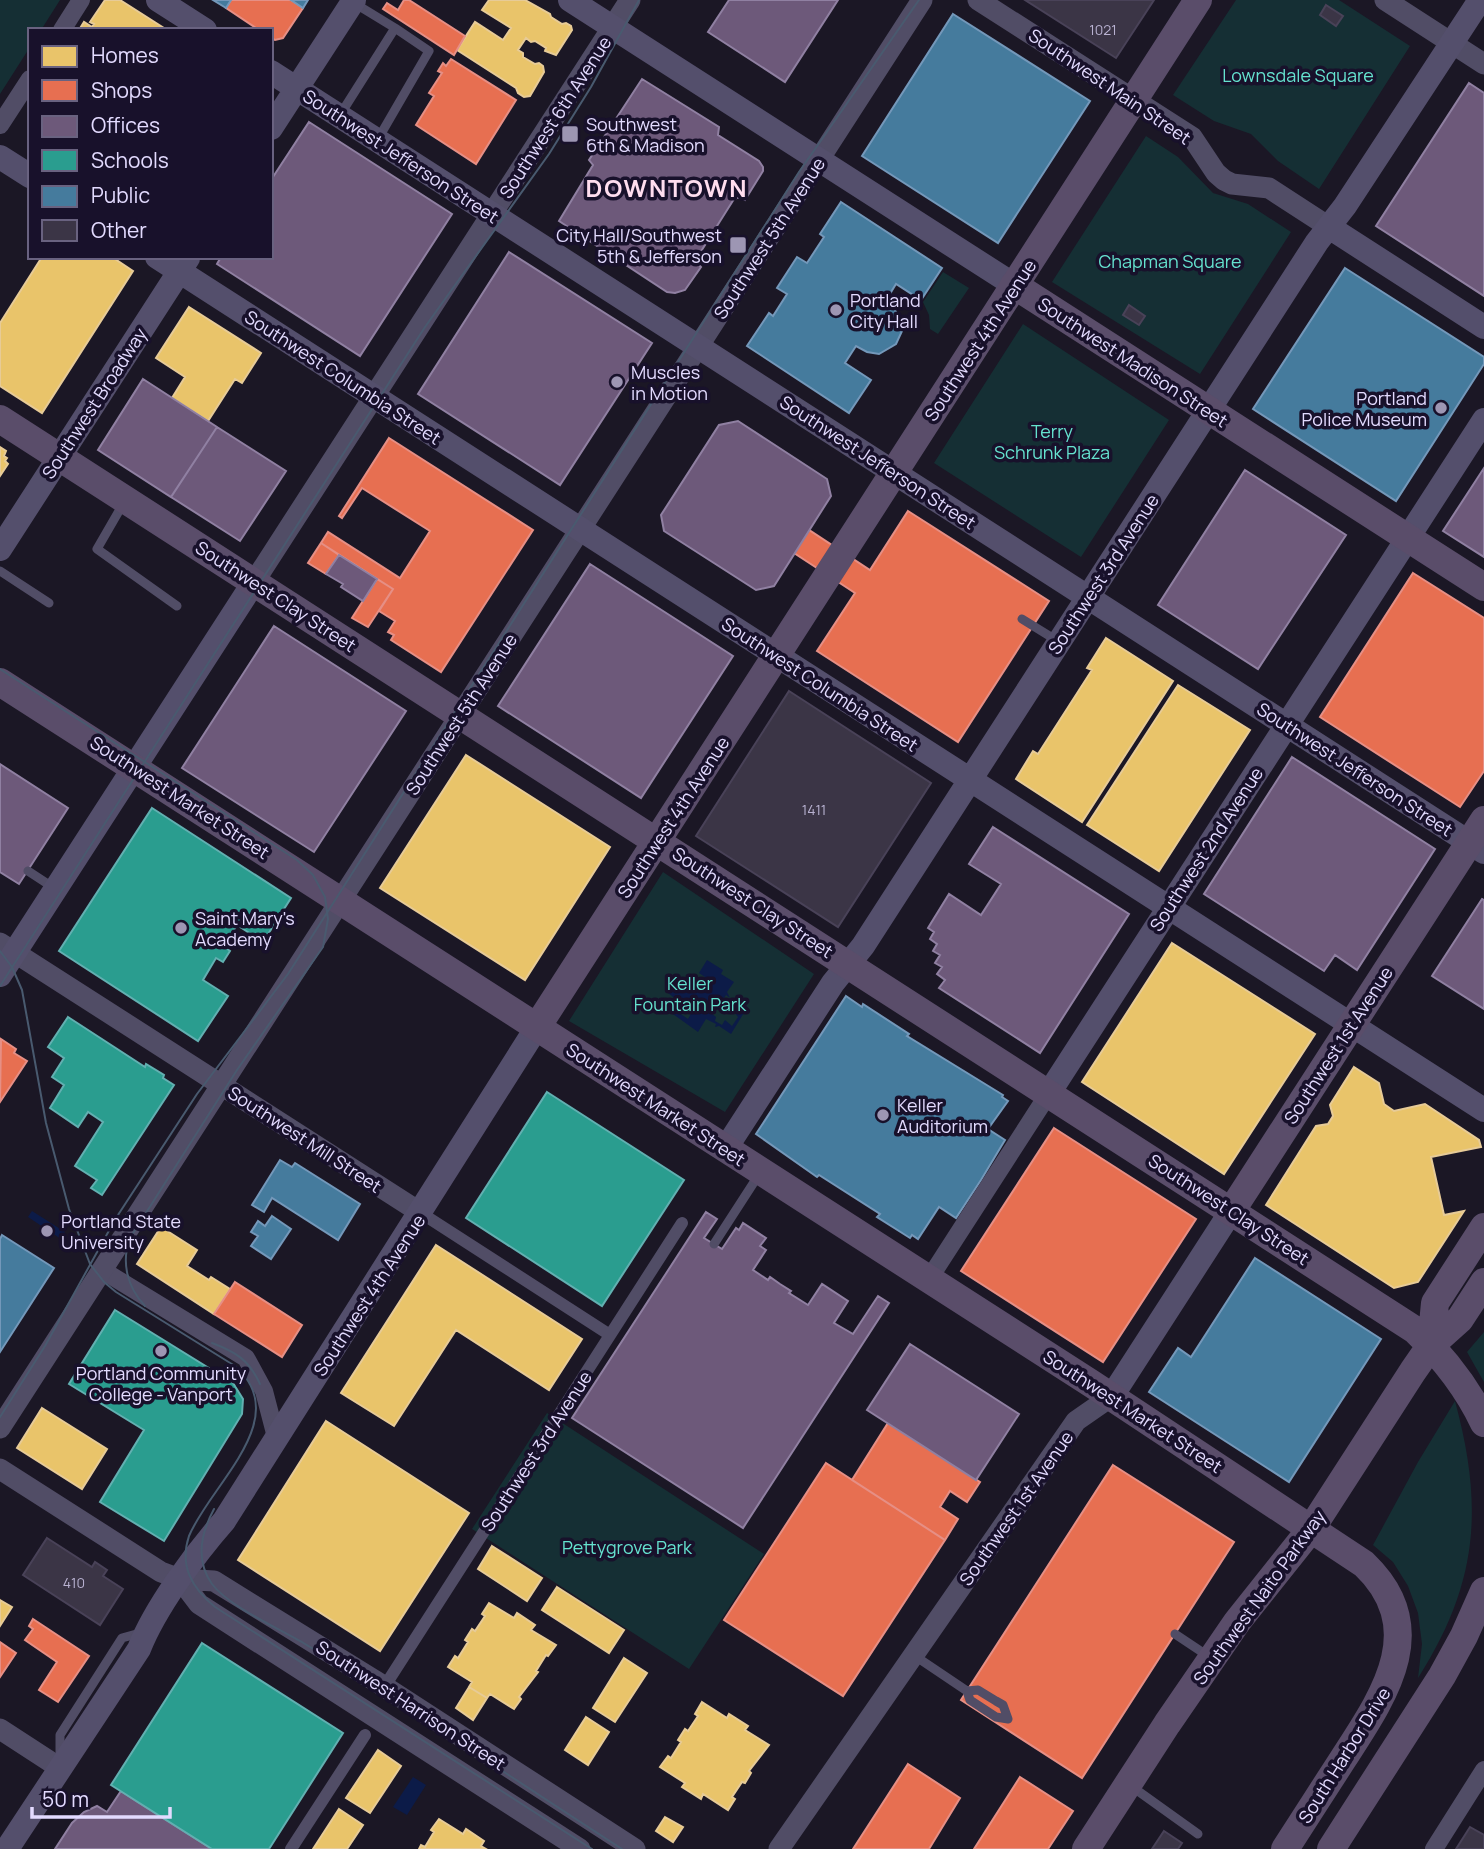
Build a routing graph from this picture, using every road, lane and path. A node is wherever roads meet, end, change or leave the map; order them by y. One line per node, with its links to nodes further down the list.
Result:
1 (81, 0): 11 (street)
2 (158, 0): 12 (main road)
3 (570, 0): 14 (main road, Southwest Madison Street)
4 (630, 0): 14 (street, Southwest 6th Avenue)
5 (922, 0): 26 (street, Southwest 5th Avenue)
6 (978, 0): 20 (street, Southwest Main Street)
7 (1198, 0): 20 (main road, Southwest 4th Avenue)
8 (1385, 0): 15 (street)
9 (1480, 0): 15 (main road, Southwest 3rd Avenue)
10 (354, 1): 13 (lane); 19 (main road)
11 (63, 28)
12 (202, 28)
13 (395, 28): 21 (lane); 24 (lane)
14 (613, 28): 26 (main road, Southwest Madison Street); 28 (street, Southwest 6th Avenue)
15 (1452, 44): 16 (street); 29 (main road, Southwest 3rd Avenue)
16 (1484, 64)
17 (273, 73): 19 (main road, Southwest Jefferson Street)
18 (28, 82): 22 (street)
19 (297, 89): 21 (main road, Southwest Jefferson Street); 23 (main road)
20 (1134, 100): 29 (street, Southwest Main Street); 32 (main road, Southwest 4th Avenue)
21 (339, 116): 24 (main road, Southwest Jefferson Street)
22 (0, 125)
23 (273, 125)
24 (377, 140): 28 (main road, Southwest Jefferson Street)
25 (0, 157): 27 (main road)
26 (819, 160): 32 (main road, Southwest Madison Street); 34 (street, Southwest 5th Avenue)
27 (28, 175)
28 (491, 214): 34 (main road, Southwest Jefferson Street); 35 (street, Southwest 6th Avenue)
29 (1329, 227): 33 (main road, Southwest Main Street); 36 (main road, Southwest 3rd Avenue)
30 (164, 259): 31 (main road, Southwest Columbia Street)
31 (183, 264): 35 (main road, Southwest Columbia Street); 39 (main road, Southwest Broadway)
32 (1014, 285): 36 (main road, Southwest Madison Street); 40 (main road, Southwest 4th Avenue)
33 (1484, 327)
34 (698, 347): 40 (main road, Southwest Jefferson Street); 42 (street, Southwest 5th Avenue)
35 (373, 396): 42 (main road, Southwest Columbia Street); 46 (street, Southwest 6th Avenue)
36 (1208, 410): 43 (main road, Southwest Madison Street); 48 (main road, Southwest 3rd Avenue)
37 (0, 419): 39 (main road, Southwest Clay Street)
38 (1484, 419): 43 (main road, Southwest 2nd Avenue)
39 (59, 457): 41 (main road, Southwest Clay Street); 44 (main road, Southwest Broadway)
40 (894, 473): 48 (main road, Southwest Jefferson Street); 53 (main road, Southwest 4th Avenue)
41 (125, 499): 46 (main road, Southwest Clay Street); 50 (lane)
42 (580, 530): 53 (main road, Southwest Columbia Street); 55 (street, Southwest 5th Avenue)
43 (1407, 538): 47 (main road, Southwest Madison Street); 56 (main road, Southwest 2nd Avenue)
44 (0, 548)
45 (0, 571): 49 (lane)
46 (254, 582): 55 (main road, Southwest Clay Street); 57 (main road, Southwest 6th Avenue)
47 (1484, 587)
48 (1088, 597): 52 (main road, Southwest 3rd Avenue); 56 (main road, Southwest Jefferson Street)
49 (49, 603)
50 (177, 607)
51 (1022, 619): 52 (lane)
52 (1059, 642): 58 (main road, Southwest 3rd Avenue)
53 (776, 656): 58 (main road, Southwest Columbia Street); 60 (main road, Southwest 4th Avenue)
54 (0, 682): 57 (main road, Southwest Market Street)
55 (461, 715): 60 (main road, Southwest Clay Street); 63 (street, Southwest 5th Avenue)
56 (1287, 725): 59 (main road, Southwest Jefferson Street); 64 (main road, Southwest 2nd Avenue)
57 (133, 768): 62 (main road, Southwest 6th Avenue); 63 (main road, Southwest Market Street)
58 (970, 780): 64 (main road, Southwest Columbia Street); 66 (main road, Southwest 3rd Avenue)
59 (1479, 838): 68 (main road, Southwest 1st Avenue)
60 (657, 841): 66 (main road, Southwest Clay Street); 69 (main road, Southwest 4th Avenue)
61 (28, 871): 62 (lane)
62 (55, 888): 65 (main road, Southwest 6th Avenue)
63 (341, 901): 69 (main road, Southwest Market Street); 70 (street, Southwest 5th Avenue)
64 (1169, 908): 68 (main road, Southwest Columbia Street); 71 (main road, Southwest 2nd Avenue)
65 (7, 948): 67 (main road, Southwest 6th Avenue); 70 (street, Southwest Mill Street)
66 (848, 963): 71 (main road, Southwest Clay Street); 73 (main road, Southwest 3rd Avenue)
67 (0, 975)
68 (1352, 1025): 72 (main road, Southwest Columbia Street); 75 (main road, Southwest 1st Avenue)
69 (537, 1027): 73 (main road, Southwest Market Street); 76 (main road, Southwest 4th Avenue)
70 (221, 1085): 76 (street, Southwest Mill Street); 80 (street, Southwest 5th Avenue)
71 (1049, 1093): 75 (main road, Southwest Clay Street); 81 (street, Southwest 2nd Avenue)
72 (1484, 1110)
73 (726, 1149): 74 (main road, Southwest Market Street)
74 (761, 1171): 79 (lane); 81 (main road, Southwest Market Street)
75 (1232, 1210): 84 (main road, Southwest Clay Street); 85 (main road, Southwest 1st Avenue)
76 (421, 1213): 83 (street, Southwest Mill Street); 88 (main road, Southwest 4th Avenue)
77 (682, 1223): 83 (street, Southwest 3rd Avenue)
78 (1484, 1227): 84 (main road, Southwest Naito Parkway)
79 (714, 1244)
80 (102, 1270): 87 (street, Southwest 5th Avenue); 88 (street)
81 (929, 1279): 85 (main road, Southwest Market Street)
82 (1484, 1282): 84 (main road, Southwest Naito Parkway)
83 (611, 1335): 96 (street, Southwest 3rd Avenue)
84 (1431, 1345): 86 (main road); 90 (main road, Southwest Naito Parkway)
85 (1112, 1396): 90 (main road, Southwest Market Street); 94 (street, Southwest 1st Avenue)
86 (1484, 1423)
87 (0, 1428)
88 (276, 1437): 91 (main road, Southwest 4th Avenue)
89 (0, 1469): 91 (street, Southwest Harrison Street)
90 (1311, 1530): 95 (main road, Southwest Naito Parkway); 110 (main road, South Harbor Drive)
91 (180, 1579): 100 (main road, Southwest 4th Avenue); 106 (street, Southwest Harrison Street); 107 (street, Southwest Harrison Street)
92 (1484, 1591): 111 (main road)
93 (1175, 1634): 95 (lane)
94 (914, 1655): 97 (lane); 108 (street, Southwest 1st Avenue)
95 (1212, 1659): 102 (main road, Southwest Naito Parkway)
96 (390, 1678)
97 (967, 1690)
98 (0, 1730): 100 (street)
99 (365, 1735): 105 (street)
100 (60, 1768): 104 (main road, Southwest 4th Avenue)
101 (1484, 1770): 112 (street)
102 (1128, 1784): 103 (lane); 109 (main road, Southwest Naito Parkway)
103 (1198, 1834)
104 (8, 1849)
105 (291, 1849)
106 (580, 1849)
107 (635, 1849)
108 (779, 1849)
109 (1086, 1849)
110 (1285, 1849)
111 (1331, 1849)
112 (1434, 1849)

